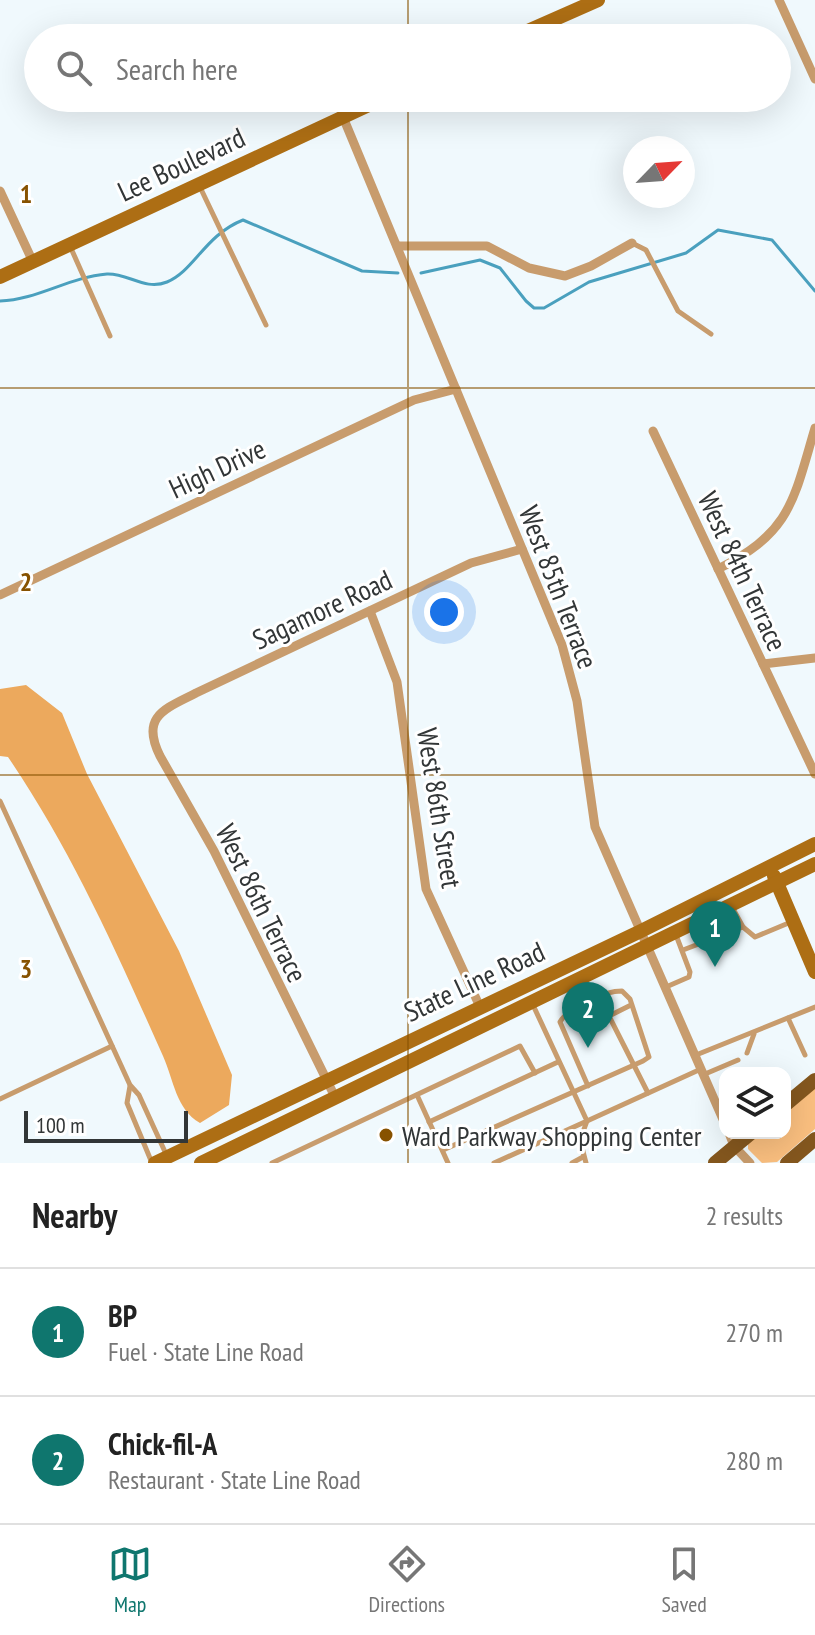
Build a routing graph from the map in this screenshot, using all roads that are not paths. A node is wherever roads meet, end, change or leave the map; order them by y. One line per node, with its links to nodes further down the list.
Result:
1 (598, 0): 3 (main road)
2 (779, 0): 4 (street)
3 (544, 24)
4 (790, 24)
5 (791, 26): 6 (street)
6 (815, 79)
7 (354, 112): 8 (main road, Lee Boulevard)
8 (343, 117): 9 (main road, Lee Boulevard); 13 (street, West 85th Terrace)
9 (199, 185): 12 (main road, Lee Boulevard); 16 (lane)
10 (0, 191): 14 (street)
11 (632, 243): 13 (street); 17 (lane)
12 (70, 245): 14 (main road, Lee Boulevard); 18 (lane)
13 (397, 246): 19 (street, West 85th Terrace)
14 (33, 262): 15 (main road, Lee Boulevard)
15 (0, 277)
16 (266, 325)
17 (711, 334)
18 (110, 336)
19 (456, 389): 22 (street, West 85th Terrace); 24 (street, High Drive)
20 (815, 428): 23 (street)
21 (653, 431): 23 (street, West 84th Terrace)
22 (522, 549): 25 (street, Sagamore Road); 37 (street, West 85th Terrace)
23 (718, 569): 27 (street, West 84th Terrace)
24 (0, 595)
25 (370, 611): 28 (street, Sagamore Road); 45 (street, West 86th Street)
26 (815, 658): 27 (street)
27 (763, 664): 29 (street, West 84th Terrace)
28 (152, 728): 58 (street, West 86th Terrace)
29 (815, 774)
30 (0, 801): 49 (lane)
31 (815, 844): 33 (main road, State Line Road)
32 (815, 864): 33 (main road, State Line Road)
33 (774, 876): 34 (main road, State Line Road); 35 (main road); 37 (main road, State Line Road)
34 (732, 907): 36 (lane); 38 (main road, State Line Road)
35 (793, 921): 36 (lane); 41 (main road)
36 (743, 927): 40 (lane)
37 (641, 931): 39 (street, West 85th Terrace); 45 (main road, State Line Road)
38 (676, 934): 39 (main road, State Line Road); 40 (lane)
39 (649, 948): 42 (street, West 85th Terrace); 43 (main road, State Line Road)
40 (683, 950): 42 (lane)
41 (813, 962)
42 (666, 987): 51 (street, West 85th Terrace)
43 (532, 1005): 54 (lane); 65 (main road, State Line Road)
44 (631, 1005): 55 (lane); 55 (lane); 61 (lane)
45 (480, 1007): 58 (main road, State Line Road)
46 (815, 1007): 47 (lane)
47 (788, 1018): 48 (lane); 52 (lane)
48 (754, 1033): 50 (lane); 51 (lane)
49 (112, 1046): 60 (lane); 66 (lane)
50 (746, 1051)
51 (695, 1055): 56 (street, West 85th Terrace)
52 (805, 1055)
53 (735, 1060): 56 (lane)
54 (558, 1062): 57 (lane); 62 (lane)
55 (633, 1065): 61 (lane); 63 (lane)
56 (703, 1071): 63 (lane); 68 (street, West 85th Terrace)
57 (535, 1073): 64 (lane); 70 (lane)
58 (326, 1080): 65 (street, West 86th Terrace); 75 (main road, State Line Road)
59 (815, 1080): 67 (main road)
60 (130, 1085): 75 (lane); 75 (lane)
61 (588, 1086): 62 (lane)
62 (573, 1092): 69 (lane); 73 (lane)
63 (648, 1093): 69 (lane)
64 (417, 1095): 70 (lane); 77 (lane)
65 (335, 1097): 76 (main road, State Line Road)
66 (0, 1099)
67 (791, 1100)
68 (719, 1110)
69 (587, 1121): 74 (lane); 79 (lane)
70 (429, 1122): 73 (lane)
71 (815, 1139): 83 (main road)
72 (732, 1140): 81 (main road); 82 (street)
73 (443, 1150): 78 (lane)
74 (585, 1160): 80 (lane)
75 (158, 1161)
76 (201, 1163)
77 (272, 1163)
78 (448, 1163)
79 (494, 1163)
80 (572, 1163)
81 (715, 1163)
82 (750, 1163)
83 (787, 1163)

